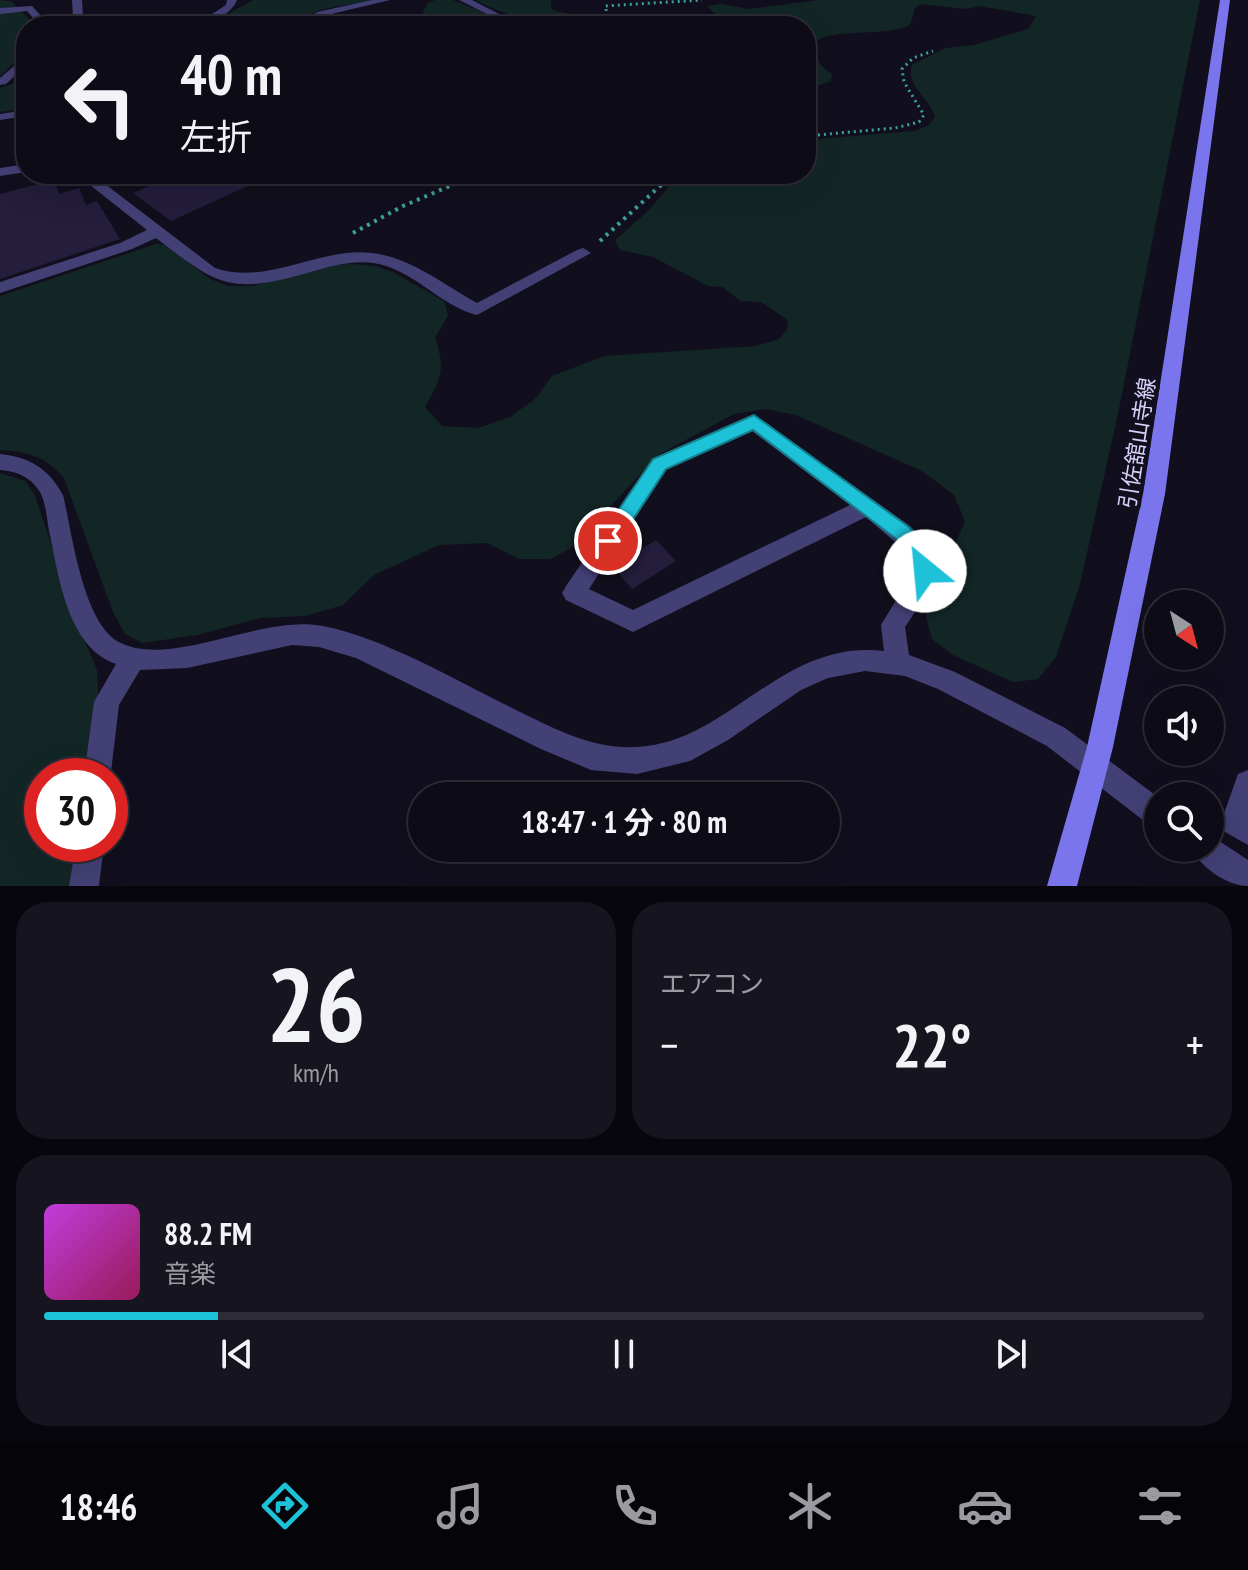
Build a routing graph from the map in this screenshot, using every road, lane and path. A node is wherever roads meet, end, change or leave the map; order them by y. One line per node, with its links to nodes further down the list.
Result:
1 (246, 0): 7 (lane)
2 (385, 0): 11 (lane)
3 (464, 0): 12 (lane)
4 (702, 0): 6 (path)
5 (1225, 0): 30 (main road, 引佐舘山寺線)
6 (674, 1): 13 (path)
7 (231, 3): 10 (lane)
8 (31, 4): 9 (lane)
9 (0, 11)
10 (212, 16)
11 (317, 16)
12 (498, 16)
13 (608, 16)
14 (933, 51): 17 (path)
15 (16, 69): 16 (lane)
16 (1, 83)
17 (816, 135)
18 (96, 184): 21 (street)
19 (454, 184): 23 (path)
20 (662, 184): 22 (path)
21 (158, 231): 23 (street); 24 (street)
22 (583, 253): 23 (street)
23 (336, 261)
24 (0, 288)
25 (0, 462): 27 (street)
26 (865, 505): 26 (street); 28 (street)
27 (134, 658): 28 (street); 29 (street)
28 (898, 664): 30 (street)
29 (100, 758)
30 (1094, 766): 32 (street); 38 (main road, 引佐舘山寺線)
31 (1248, 784): 33 (street)
32 (1144, 804)
33 (1248, 831)
34 (1224, 861): 36 (street)
35 (87, 862): 37 (street)
36 (1248, 878)
37 (84, 886)
38 (1062, 886)

